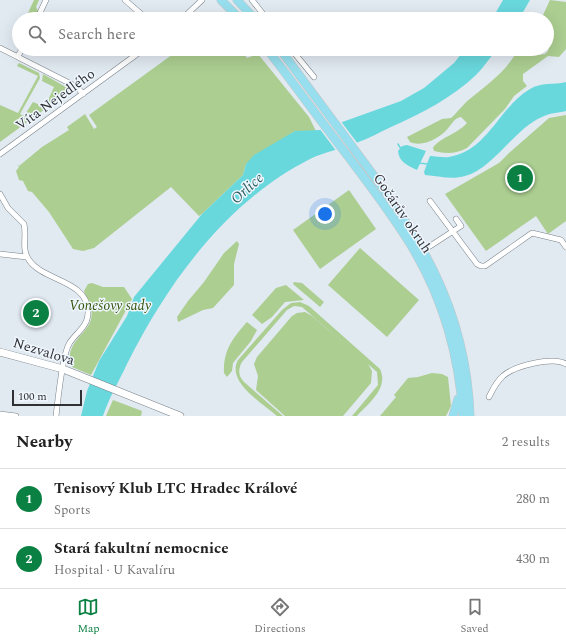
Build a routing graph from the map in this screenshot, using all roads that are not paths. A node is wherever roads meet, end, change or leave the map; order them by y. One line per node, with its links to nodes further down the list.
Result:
1 (46, 0): 7 (street)
2 (125, 0): 8 (street)
3 (202, 0): 9 (street)
4 (221, 0): 10 (main road)
5 (237, 0): 11 (main road)
6 (252, 0): 12 (street)
7 (40, 12)
8 (139, 12)
9 (189, 12)
10 (233, 12)
11 (249, 12)
12 (261, 12)
13 (0, 48): 14 (street)
14 (12, 53)
15 (18, 56): 21 (street)
16 (135, 56): 21 (street, Víta Nejedlého)
17 (272, 56): 34 (main road, Gočárův okruh)
18 (285, 56): 28 (main road, Gočárův okruh)
19 (298, 56): 20 (street)
20 (314, 77)
21 (83, 94): 22 (street, Víta Nejedlého)
22 (0, 154)
23 (0, 194): 30 (street)
24 (430, 200): 26 (street)
25 (456, 219): 26 (street)
26 (453, 232): 27 (street); 28 (street)
27 (566, 247)
28 (424, 250): 42 (main road, Gočárův okruh)
29 (0, 254): 30 (street)
30 (27, 257): 33 (street)
31 (0, 352): 33 (street, Nezvalova)
32 (566, 364): 35 (street)
33 (63, 369): 38 (street); 39 (street, Nezvalova)
34 (459, 379): 40 (main road); 41 (main road, Gočárův okruh)
35 (489, 397)
36 (0, 414): 37 (street)
37 (16, 416)
38 (56, 416)
39 (180, 416)
40 (453, 416)
41 (463, 416)
42 (470, 416)

